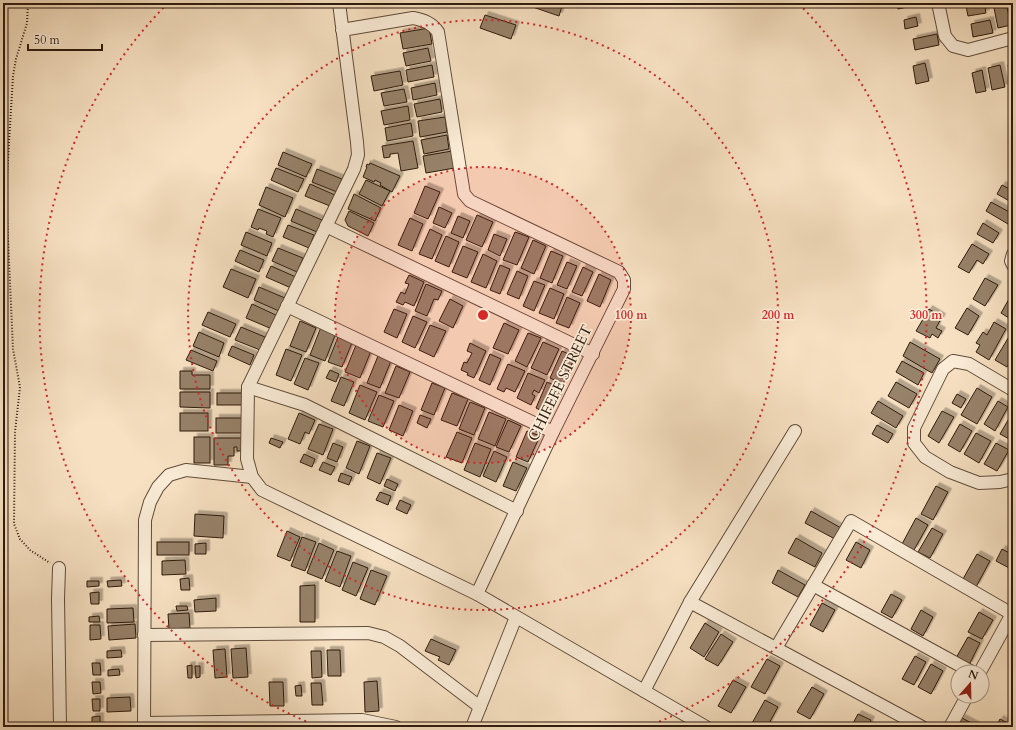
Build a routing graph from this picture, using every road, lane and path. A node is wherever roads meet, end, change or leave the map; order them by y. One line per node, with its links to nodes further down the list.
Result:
1 (28, 3): 18 (path)
2 (339, 3): 4 (street)
3 (938, 3): 5 (street)
4 (342, 30): 6 (street); 10 (street, CHIFEFE STREET)
5 (1013, 38)
6 (326, 226): 9 (street); 10 (street)
7 (1013, 254): 8 (street)
8 (1013, 265)
9 (287, 306): 11 (street); 14 (street)
10 (593, 354): 14 (street, CHIFEFE STREET)
11 (248, 388): 15 (street); 17 (street)
12 (1013, 390): 16 (street)
13 (795, 430): 21 (street)
14 (553, 432): 17 (street, CHIFEFE STREET)
15 (252, 477): 20 (street); 24 (street)
16 (1013, 479)
17 (517, 511): 20 (street, CHIFEFE STREET)
18 (58, 568): 32 (street)
19 (813, 585): 22 (street); 25 (street); 26 (street)
20 (477, 594): 23 (street)
21 (690, 602): 25 (street); 28 (street)
22 (1012, 613): 27 (street)
23 (516, 617): 28 (street); 30 (street)
24 (144, 635): 30 (street); 31 (street)
25 (776, 648): 36 (street)
26 (957, 664)
27 (984, 664)
28 (644, 691): 35 (street)
29 (963, 704): 37 (street)
30 (480, 707): 34 (street)
31 (144, 725): 33 (street)
32 (60, 727)
33 (396, 727)
34 (472, 727)
35 (706, 727)
36 (922, 727)
37 (950, 727)

